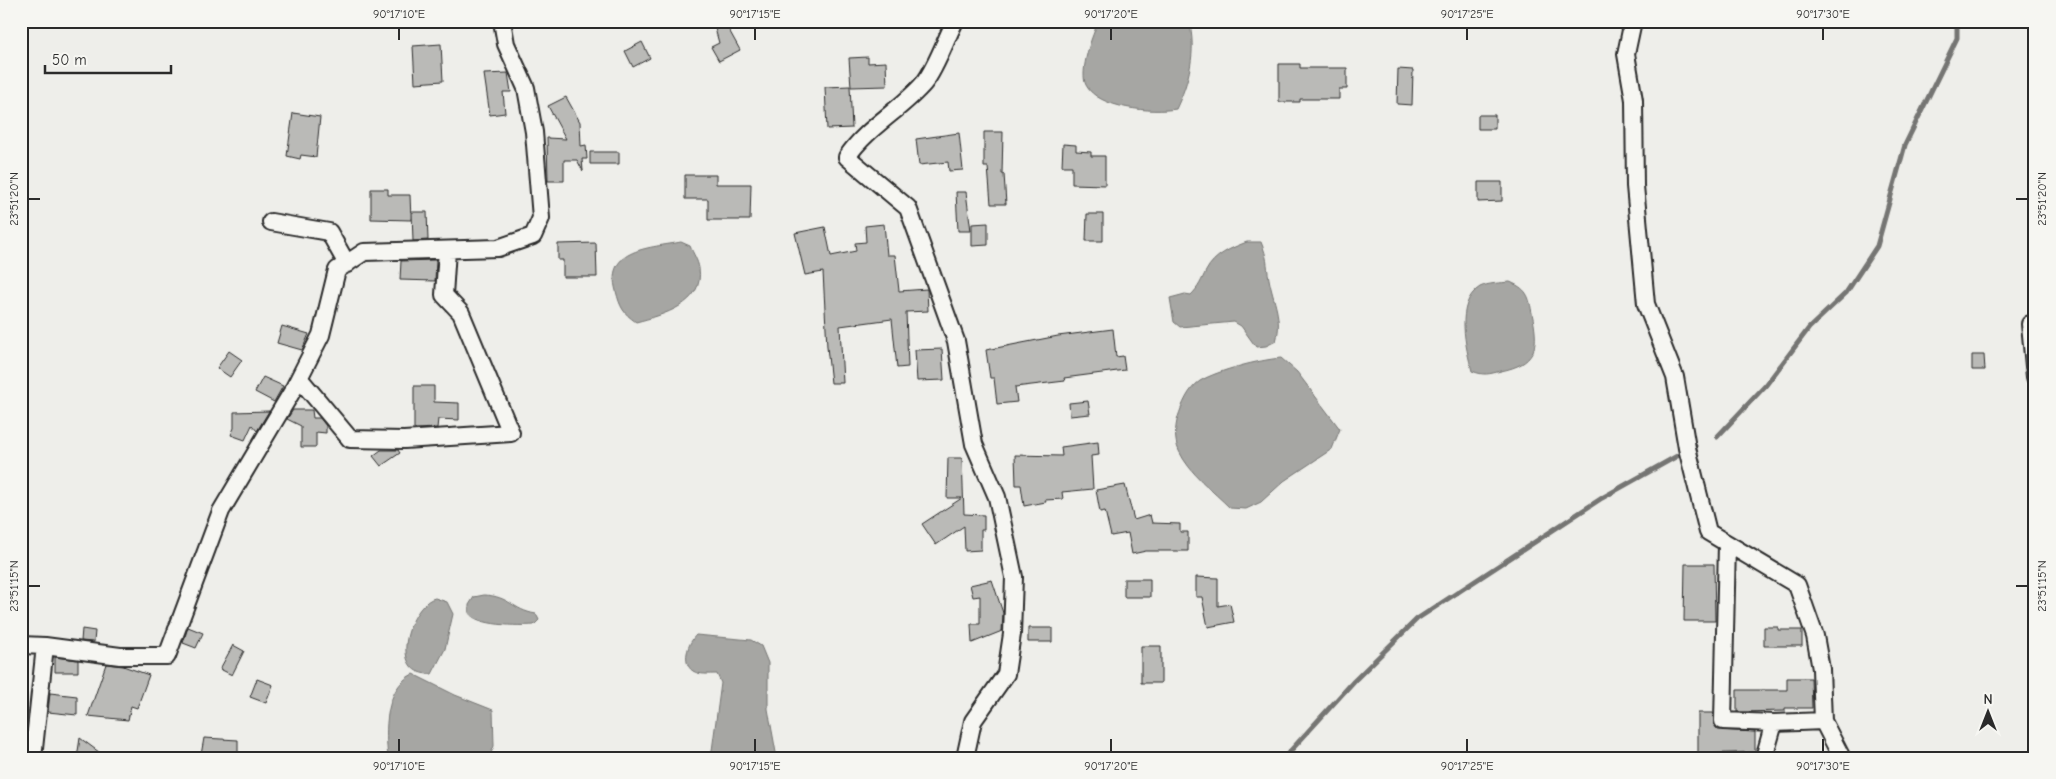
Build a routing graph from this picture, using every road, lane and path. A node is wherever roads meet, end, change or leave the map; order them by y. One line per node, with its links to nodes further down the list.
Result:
1 (502, 21): 5 (street)
2 (955, 21): 16 (street)
3 (1633, 21): 10 (street)
4 (271, 222): 6 (street)
5 (447, 250): 6 (street); 9 (street)
6 (347, 264): 9 (street)
7 (2035, 323): 8 (street)
8 (2035, 377)
9 (299, 378): 12 (street)
10 (1727, 544): 13 (street); 14 (street)
11 (21, 645): 12 (street)
12 (45, 646): 15 (street)
13 (1823, 721): 14 (street); 18 (street)
14 (1774, 723): 17 (street)
15 (33, 758)
16 (964, 758)
17 (1764, 758)
18 (1842, 758)

